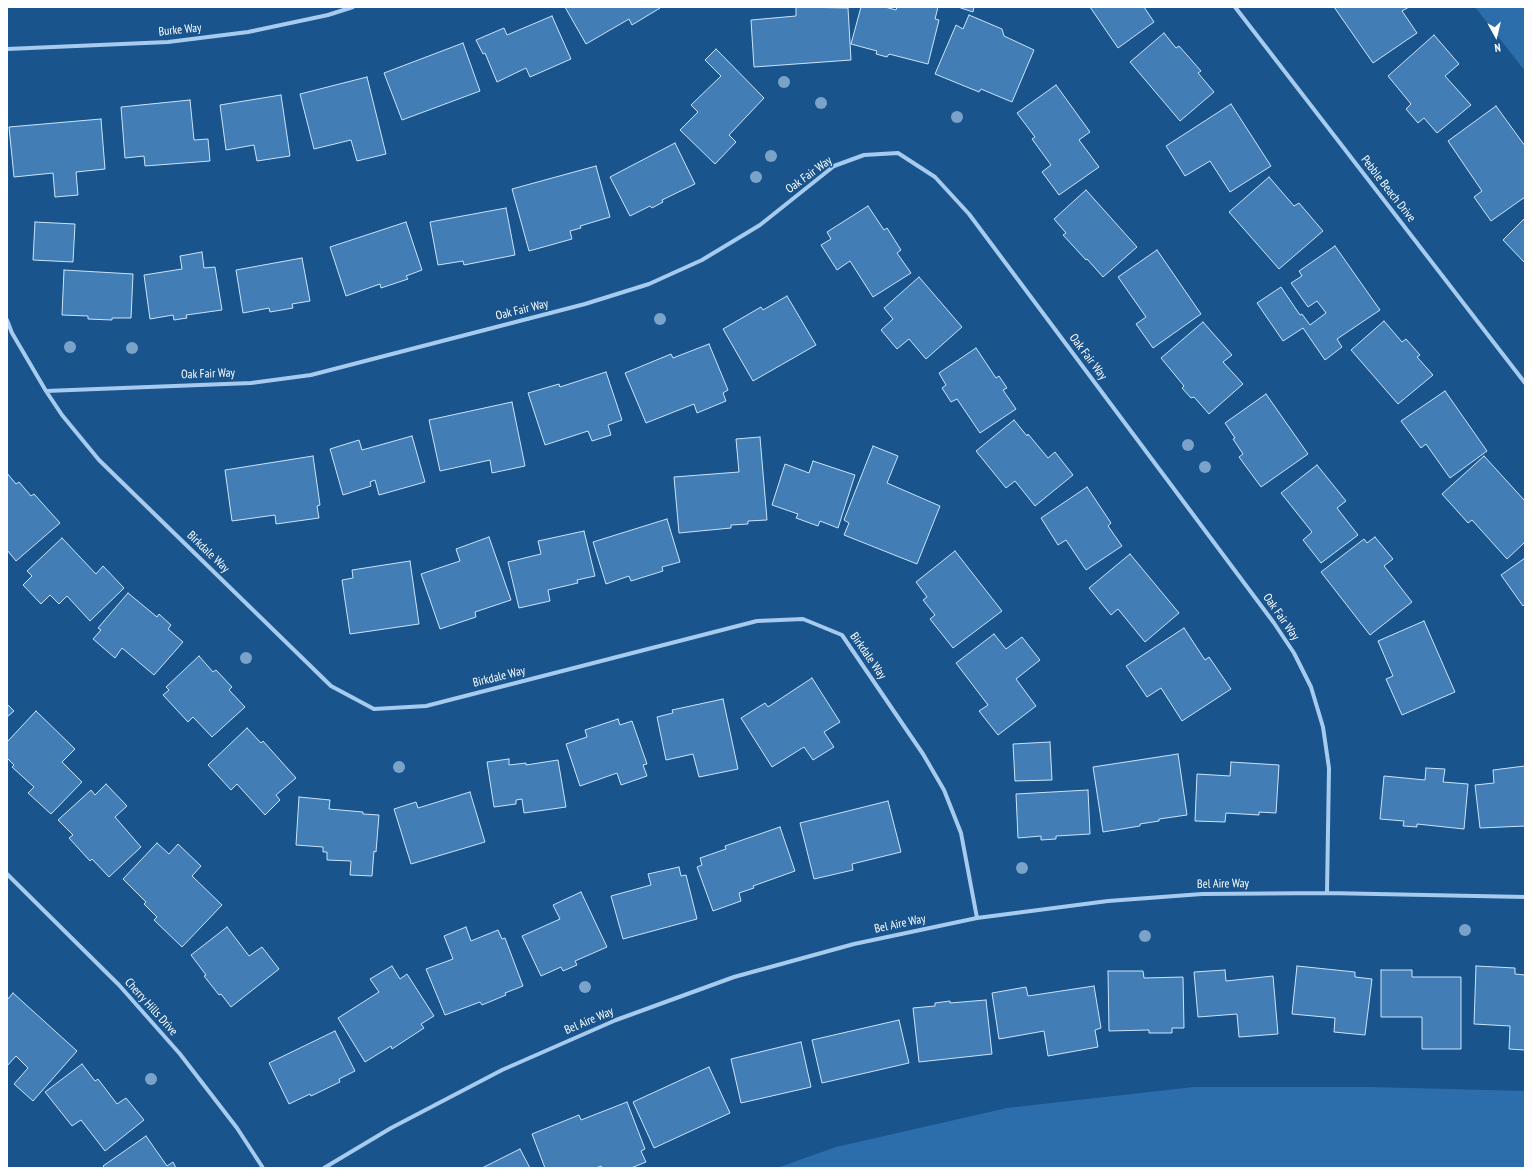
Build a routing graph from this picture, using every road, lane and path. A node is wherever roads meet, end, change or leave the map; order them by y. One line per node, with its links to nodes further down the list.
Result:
1 (353, 7): 3 (street, Burke Way)
2 (1235, 7): 5 (street, Pebble Beach Drive)
3 (7, 49)
4 (7, 320): 6 (street, Birkdale Way)
5 (1525, 383)
6 (46, 391): 8 (street, Oak Fair Way); 10 (street, Birkdale Way)
7 (7, 874): 11 (street, Cherry Hills Drive)
8 (1327, 893): 9 (street, Bel Aire Way); 10 (street, Bel Aire Way)
9 (1525, 897)
10 (977, 918): 12 (street, Bel Aire Way)
11 (263, 1168)
12 (324, 1168)

